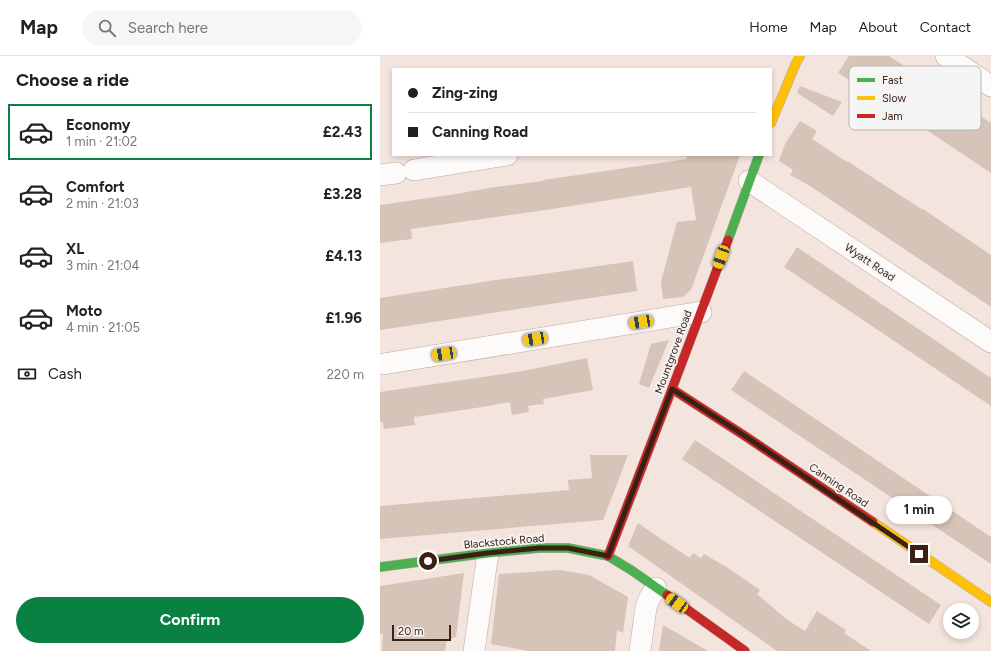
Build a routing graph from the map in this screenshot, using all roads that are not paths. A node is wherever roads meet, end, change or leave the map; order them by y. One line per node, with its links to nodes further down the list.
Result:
1 (800, 56): 6 (street)
2 (946, 56): 3 (street)
3 (961, 66)
4 (981, 79): 5 (street)
5 (991, 86)
6 (772, 116)
7 (501, 156): 9 (street)
8 (759, 156): 10 (street, Mountgrove Road)
9 (397, 173)
10 (749, 182): 11 (street, Mountgrove Road); 12 (street, Wyatt Road)
11 (701, 312): 13 (street); 14 (street, Mountgrove Road)
12 (991, 342)
13 (383, 364)
14 (672, 389): 16 (street, Mountgrove Road); 19 (street, Canning Road)
15 (488, 553): 16 (street, Blackstock Road); 17 (street, Blackstock Road); 20 (street)
16 (608, 556): 18 (street, Blackstock Road)
17 (380, 567)
18 (656, 588): 21 (street); 22 (street, Blackstock Road)
19 (991, 602)
20 (478, 650)
21 (640, 651)
22 (745, 651)

